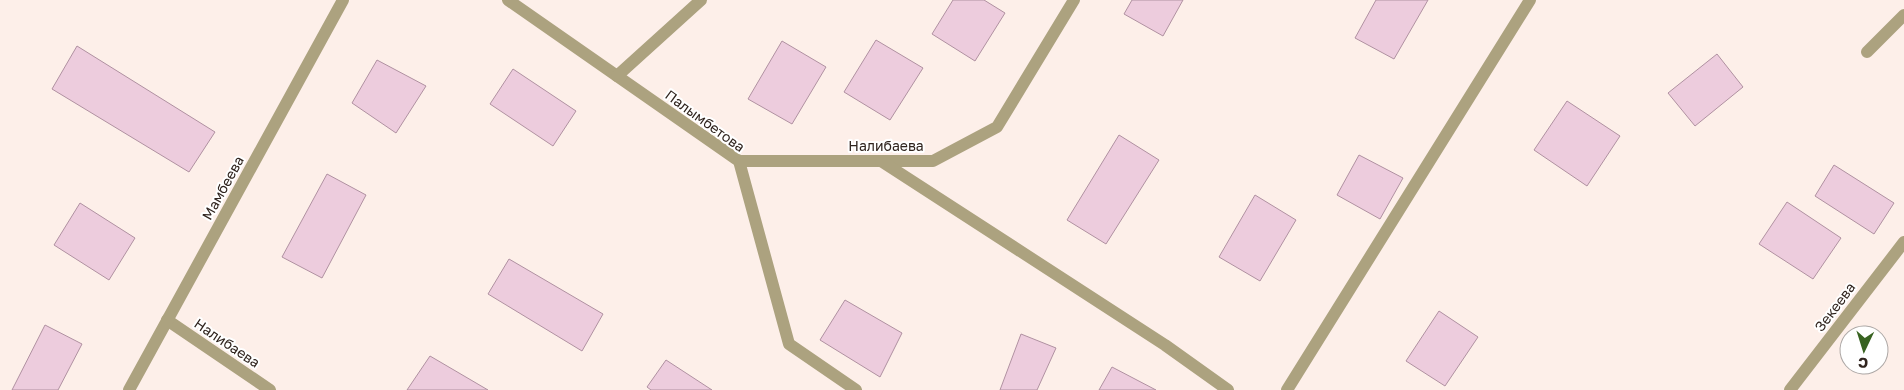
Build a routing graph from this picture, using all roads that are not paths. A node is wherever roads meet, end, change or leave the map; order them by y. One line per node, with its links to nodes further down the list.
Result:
1 (343, 0): 12 (street, Мамбеева)
2 (508, 0): 8 (street, Палымбетова)
3 (701, 0): 8 (street)
4 (1074, 0): 10 (street, Налибаева)
5 (1530, 0): 17 (street)
6 (1904, 15): 7 (street)
7 (1867, 52)
8 (617, 76): 9 (street, Палымбетова)
9 (738, 161): 10 (street, Налибаева); 15 (street, Палымбетова)
10 (881, 161): 16 (street)
11 (1904, 242): 18 (street, Зекеева)
12 (167, 320): 13 (street, Мамбеева); 14 (street, Налибаева)
13 (129, 390)
14 (270, 390)
15 (856, 390)
16 (1228, 390)
17 (1287, 390)
18 (1790, 390)

